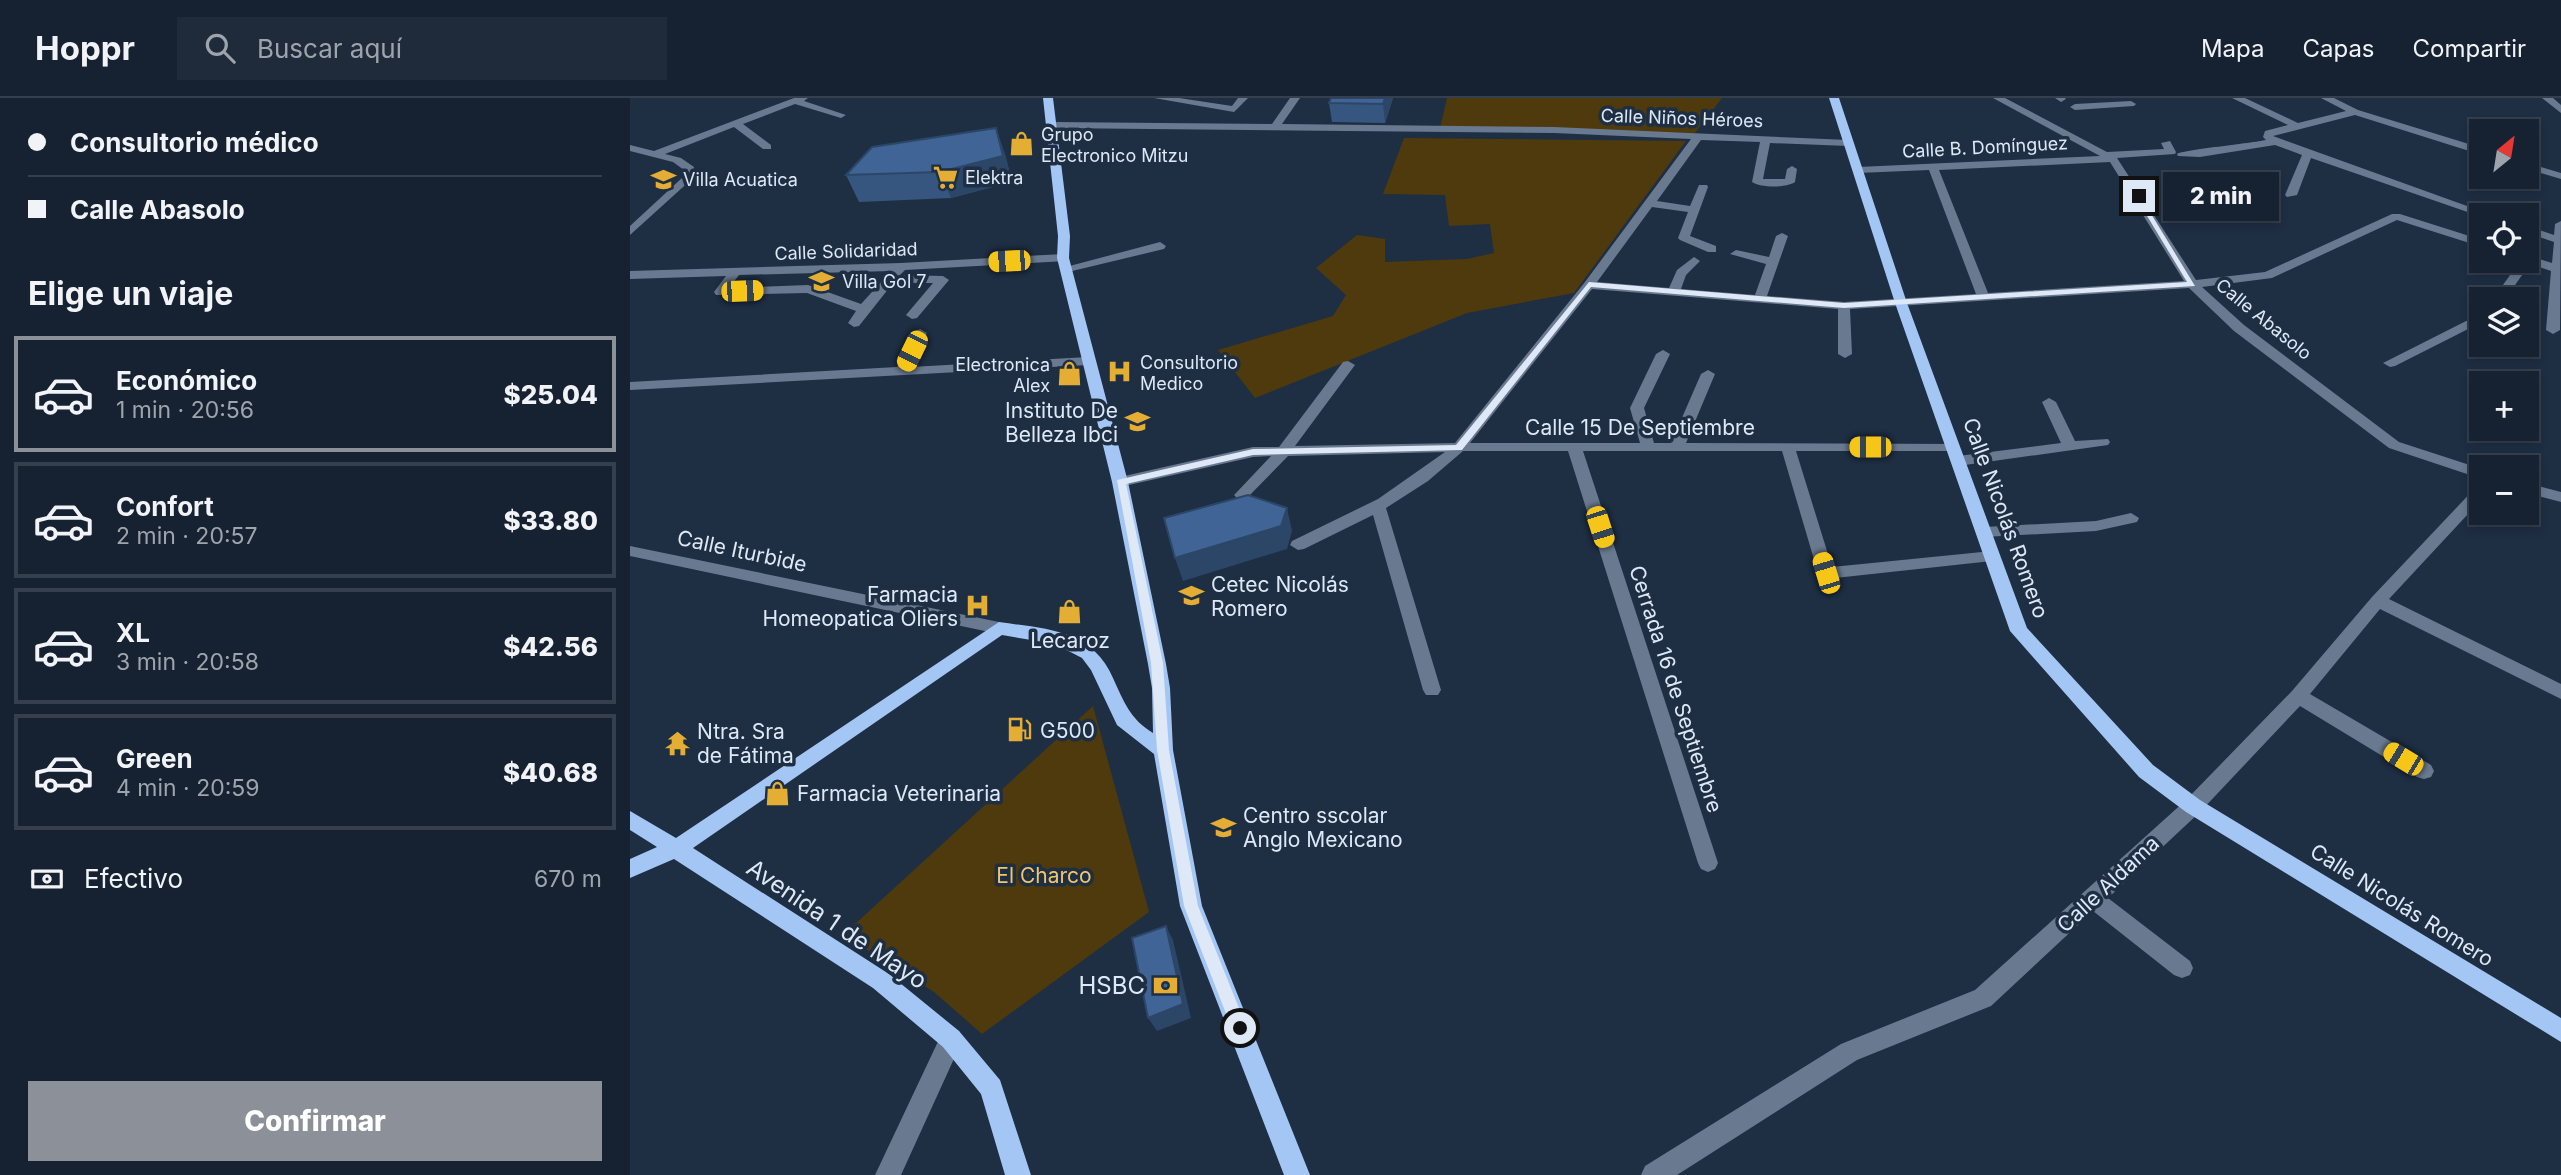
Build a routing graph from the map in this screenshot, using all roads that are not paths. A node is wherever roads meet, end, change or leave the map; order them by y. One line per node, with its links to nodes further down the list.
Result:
1 (1048, 98): 18 (main road)
2 (1159, 98): 3 (street)
3 (1243, 98)
4 (1295, 98): 20 (street)
5 (1834, 98): 24 (main road, Calle Nicolás Romero)
6 (1998, 98): 32 (street, Calle Abasolo)
7 (2237, 98): 19 (street)
8 (2326, 98): 15 (street)
9 (2547, 98): 14 (street)
10 (799, 99): 16 (street); 17 (street)
11 (2090, 102): 12 (street); 13 (street)
12 (2131, 104)
13 (2075, 107)
14 (2561, 110)
15 (2354, 112): 19 (street); 28 (street)
16 (841, 115)
17 (735, 123): 26 (street); 30 (street)
18 (1053, 125): 20 (street, Calle Niños Héroes); 54 (main road)
19 (2295, 125): 23 (street)
20 (1275, 127): 21 (street, Calle Niños Héroes)
21 (1698, 137): 22 (street, Calle Niños Héroes); 40 (street)
22 (1766, 139): 24 (street, Calle Niños Héroes); 34 (street)
23 (2276, 142): 29 (street); 31 (street)
24 (1848, 143): 35 (main road, Calle Nicolás Romero)
25 (2166, 143): 32 (street, Calle B. Domínguez)
26 (766, 147)
27 (630, 148): 30 (street)
28 (2469, 148)
29 (2308, 153): 39 (street); 41 (street)
30 (655, 154): 44 (street)
31 (2182, 154)
32 (2109, 157): 33 (street, Calle B. Domínguez); 61 (street, Calle Abasolo)
33 (1933, 167): 35 (street, Calle B. Domínguez); 64 (street)
34 (1792, 169)
35 (1858, 170): 66 (main road, Calle Nicolás Romero)
36 (2539, 170): 37 (street)
37 (2561, 176)
38 (1703, 187): 42 (street)
39 (2291, 195)
40 (1649, 202): 42 (street); 62 (street)
41 (2469, 209)
42 (1695, 210): 50 (street)
43 (2561, 224): 48 (street)
44 (630, 232)
45 (2539, 233): 48 (street)
46 (1782, 236): 53 (street)
47 (2469, 240): 61 (street)
48 (2558, 240): 57 (street)
49 (1160, 246): 54 (street, Calle Solidaridad)
50 (1712, 249)
51 (1735, 254): 53 (street)
52 (1694, 261): 63 (street)
53 (1771, 261): 65 (street)
54 (1065, 263): 56 (street, Calle Solidaridad); 76 (main road)
55 (2539, 264): 57 (street)
56 (901, 267): 58 (street, Calle Solidaridad); 60 (street)
57 (2560, 270): 72 (street)
58 (736, 272): 59 (street, Calle Solidaridad); 68 (street)
59 (630, 275)
60 (891, 279): 68 (street); 69 (street)
61 (2192, 284): 64 (street); 92 (street, Calle Abasolo)
62 (1589, 285): 63 (street); 85 (street)
63 (1673, 292): 65 (street)
64 (1983, 297): 66 (street)
65 (1759, 300): 67 (street)
66 (1901, 303): 67 (street); 91 (main road, Calle Nicolás Romero)
67 (1844, 306): 75 (street)
68 (863, 309): 70 (street)
69 (912, 315)
70 (854, 323)
71 (2469, 324): 77 (street)
72 (2553, 330)
73 (920, 333): 79 (street)
74 (1663, 354): 88 (street)
75 (1845, 354)
76 (1088, 361): 79 (street); 93 (main road)
77 (2390, 363)
78 (1348, 365): 90 (street)
79 (903, 369): 81 (street)
80 (1708, 374): 89 (street)
81 (630, 386)
82 (2049, 402): 84 (street)
83 (2103, 442): 84 (street, Calle 15 De Septiembre)
84 (2070, 446): 91 (street, Calle 15 De Septiembre)
85 (1459, 447): 87 (street, Calle 15 De Septiembre); 90 (street, Calle 15 De Septiembre); 98 (street)
86 (1788, 448): 89 (street, Calle 15 De Septiembre); 91 (street, Calle 15 De Septiembre); 103 (street)
87 (1575, 449): 88 (street, Calle 15 De Septiembre); 114 (street, Cerrada 16 de Septiembre)
88 (1650, 449): 89 (street, Calle 15 De Septiembre)
89 (1676, 449)
90 (1284, 451): 93 (street, Calle 15 De Septiembre); 95 (street)
91 (1956, 454): 100 (main road, Calle Nicolás Romero)
92 (2469, 470)
93 (1120, 482): 109 (main road)
94 (2539, 491): 96 (street)
95 (1242, 495)
96 (2561, 497)
97 (2469, 503): 104 (street, Calle Aldama)
98 (1378, 507): 101 (street); 106 (street)
99 (2131, 518): 100 (street)
100 (1984, 532): 103 (main road, Calle Nicolás Romero)
101 (1298, 545)
102 (630, 551): 105 (street, Calle Iturbide)
103 (1992, 556): 111 (main road, Calle Nicolás Romero)
104 (2378, 601): 107 (street); 108 (street, Calle Aldama)
105 (999, 628): 109 (main road, Calle Iturbide); 113 (main road)
106 (1432, 690)
107 (2561, 692)
108 (2298, 696): 110 (street); 111 (street, Calle Aldama)
109 (1163, 750): 122 (main road)
110 (2424, 771)
111 (2193, 806): 116 (street, Calle Aldama); 118 (main road, Calle Nicolás Romero)
112 (630, 819): 113 (main road, Avenida 1 de Mayo)
113 (677, 848): 115 (main road); 119 (main road, Avenida 1 de Mayo)
114 (1708, 863)
115 (630, 869)
116 (2092, 898): 117 (street); 123 (street, Calle Aldama)
117 (2182, 968)
118 (2561, 1031)
119 (951, 1039): 120 (street); 121 (main road, Avenida 1 de Mayo)
120 (888, 1175)
121 (1018, 1175)
122 (1297, 1175)
123 (1654, 1175)

